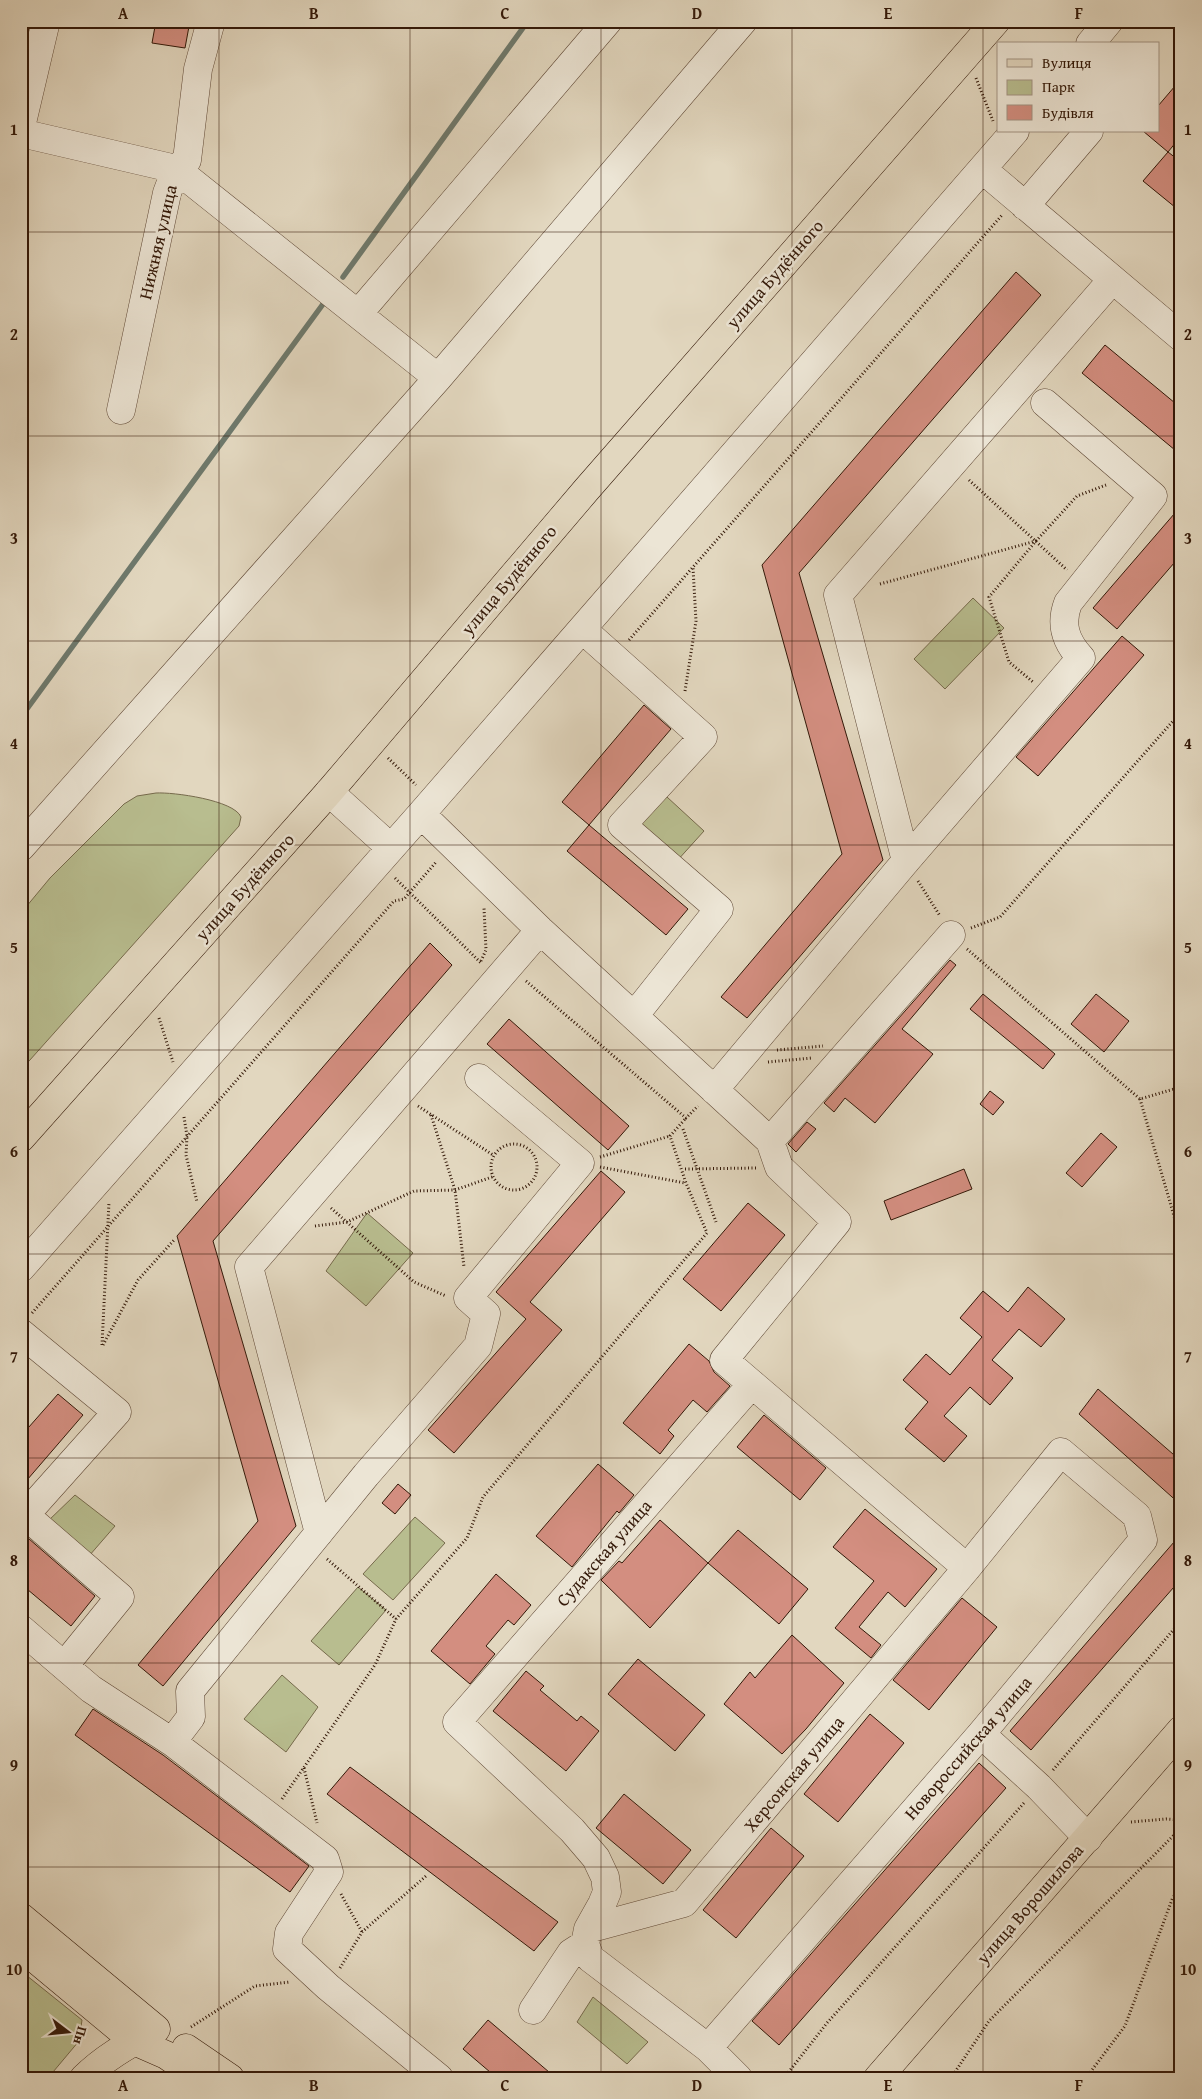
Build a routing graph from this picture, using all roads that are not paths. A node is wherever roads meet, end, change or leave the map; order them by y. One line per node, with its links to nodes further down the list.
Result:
1 (46, 21): 8 (street)
2 (211, 21): 12 (street, Нижняя улица)
3 (608, 21): 16 (street)
4 (743, 21): 18 (street)
5 (996, 21): 22 (main road, улица Будённого)
6 (1109, 21): 7 (street)
7 (1092, 42)
8 (21, 127)
9 (1088, 132): 14 (street)
10 (21, 133): 12 (street)
11 (1008, 138): 13 (street)
12 (176, 169): 16 (street); 20 (street, Нижняя улица)
13 (982, 169): 14 (street); 21 (street)
14 (1021, 202): 15 (street)
15 (1112, 280): 17 (street); 26 (street)
16 (358, 314): 18 (street)
17 (1181, 337)
18 (438, 378): 24 (street)
19 (1045, 404): 26 (street)
20 (121, 410)
21 (582, 629): 23 (street); 29 (street)
22 (329, 792): 25 (street); 32 (main road, улица Будённого)
23 (421, 814): 25 (street); 27 (street)
24 (21, 847)
25 (385, 855): 34 (street)
26 (906, 861): 31 (street)
27 (540, 930): 29 (street); 38 (street)
28 (951, 935): 33 (street)
29 (634, 1016): 31 (street)
30 (479, 1078): 38 (street)
31 (714, 1090): 33 (street)
32 (21, 1138)
33 (770, 1140): 36 (street)
34 (21, 1268)
35 (24, 1325): 41 (street)
36 (752, 1384): 39 (street); 47 (street, Судакская улица)
37 (1061, 1452): 39 (street, Херсонская улица); 43 (street, Новороссийская улица)
38 (314, 1539): 44 (street)
39 (967, 1568): 47 (street, Херсонская улица)
40 (21, 1629): 41 (street)
41 (64, 1666): 44 (street)
42 (1181, 1730): 45 (main road, улица Ворошилова)
43 (981, 1734): 45 (street); 51 (street, Новороссийская улица)
44 (172, 1742): 55 (street)
45 (1088, 1838): 57 (main road, улица Ворошилова)
46 (21, 1917): 50 (main road)
47 (586, 1937): 49 (street); 51 (street)
48 (21, 1947): 50 (main road)
49 (533, 2010)
50 (155, 2037): 52 (main road); 53 (main road); 54 (main road)
51 (708, 2048): 56 (street)
52 (84, 2078)
53 (200, 2078)
54 (230, 2078)
55 (438, 2078)
56 (738, 2078)
57 (878, 2078)

